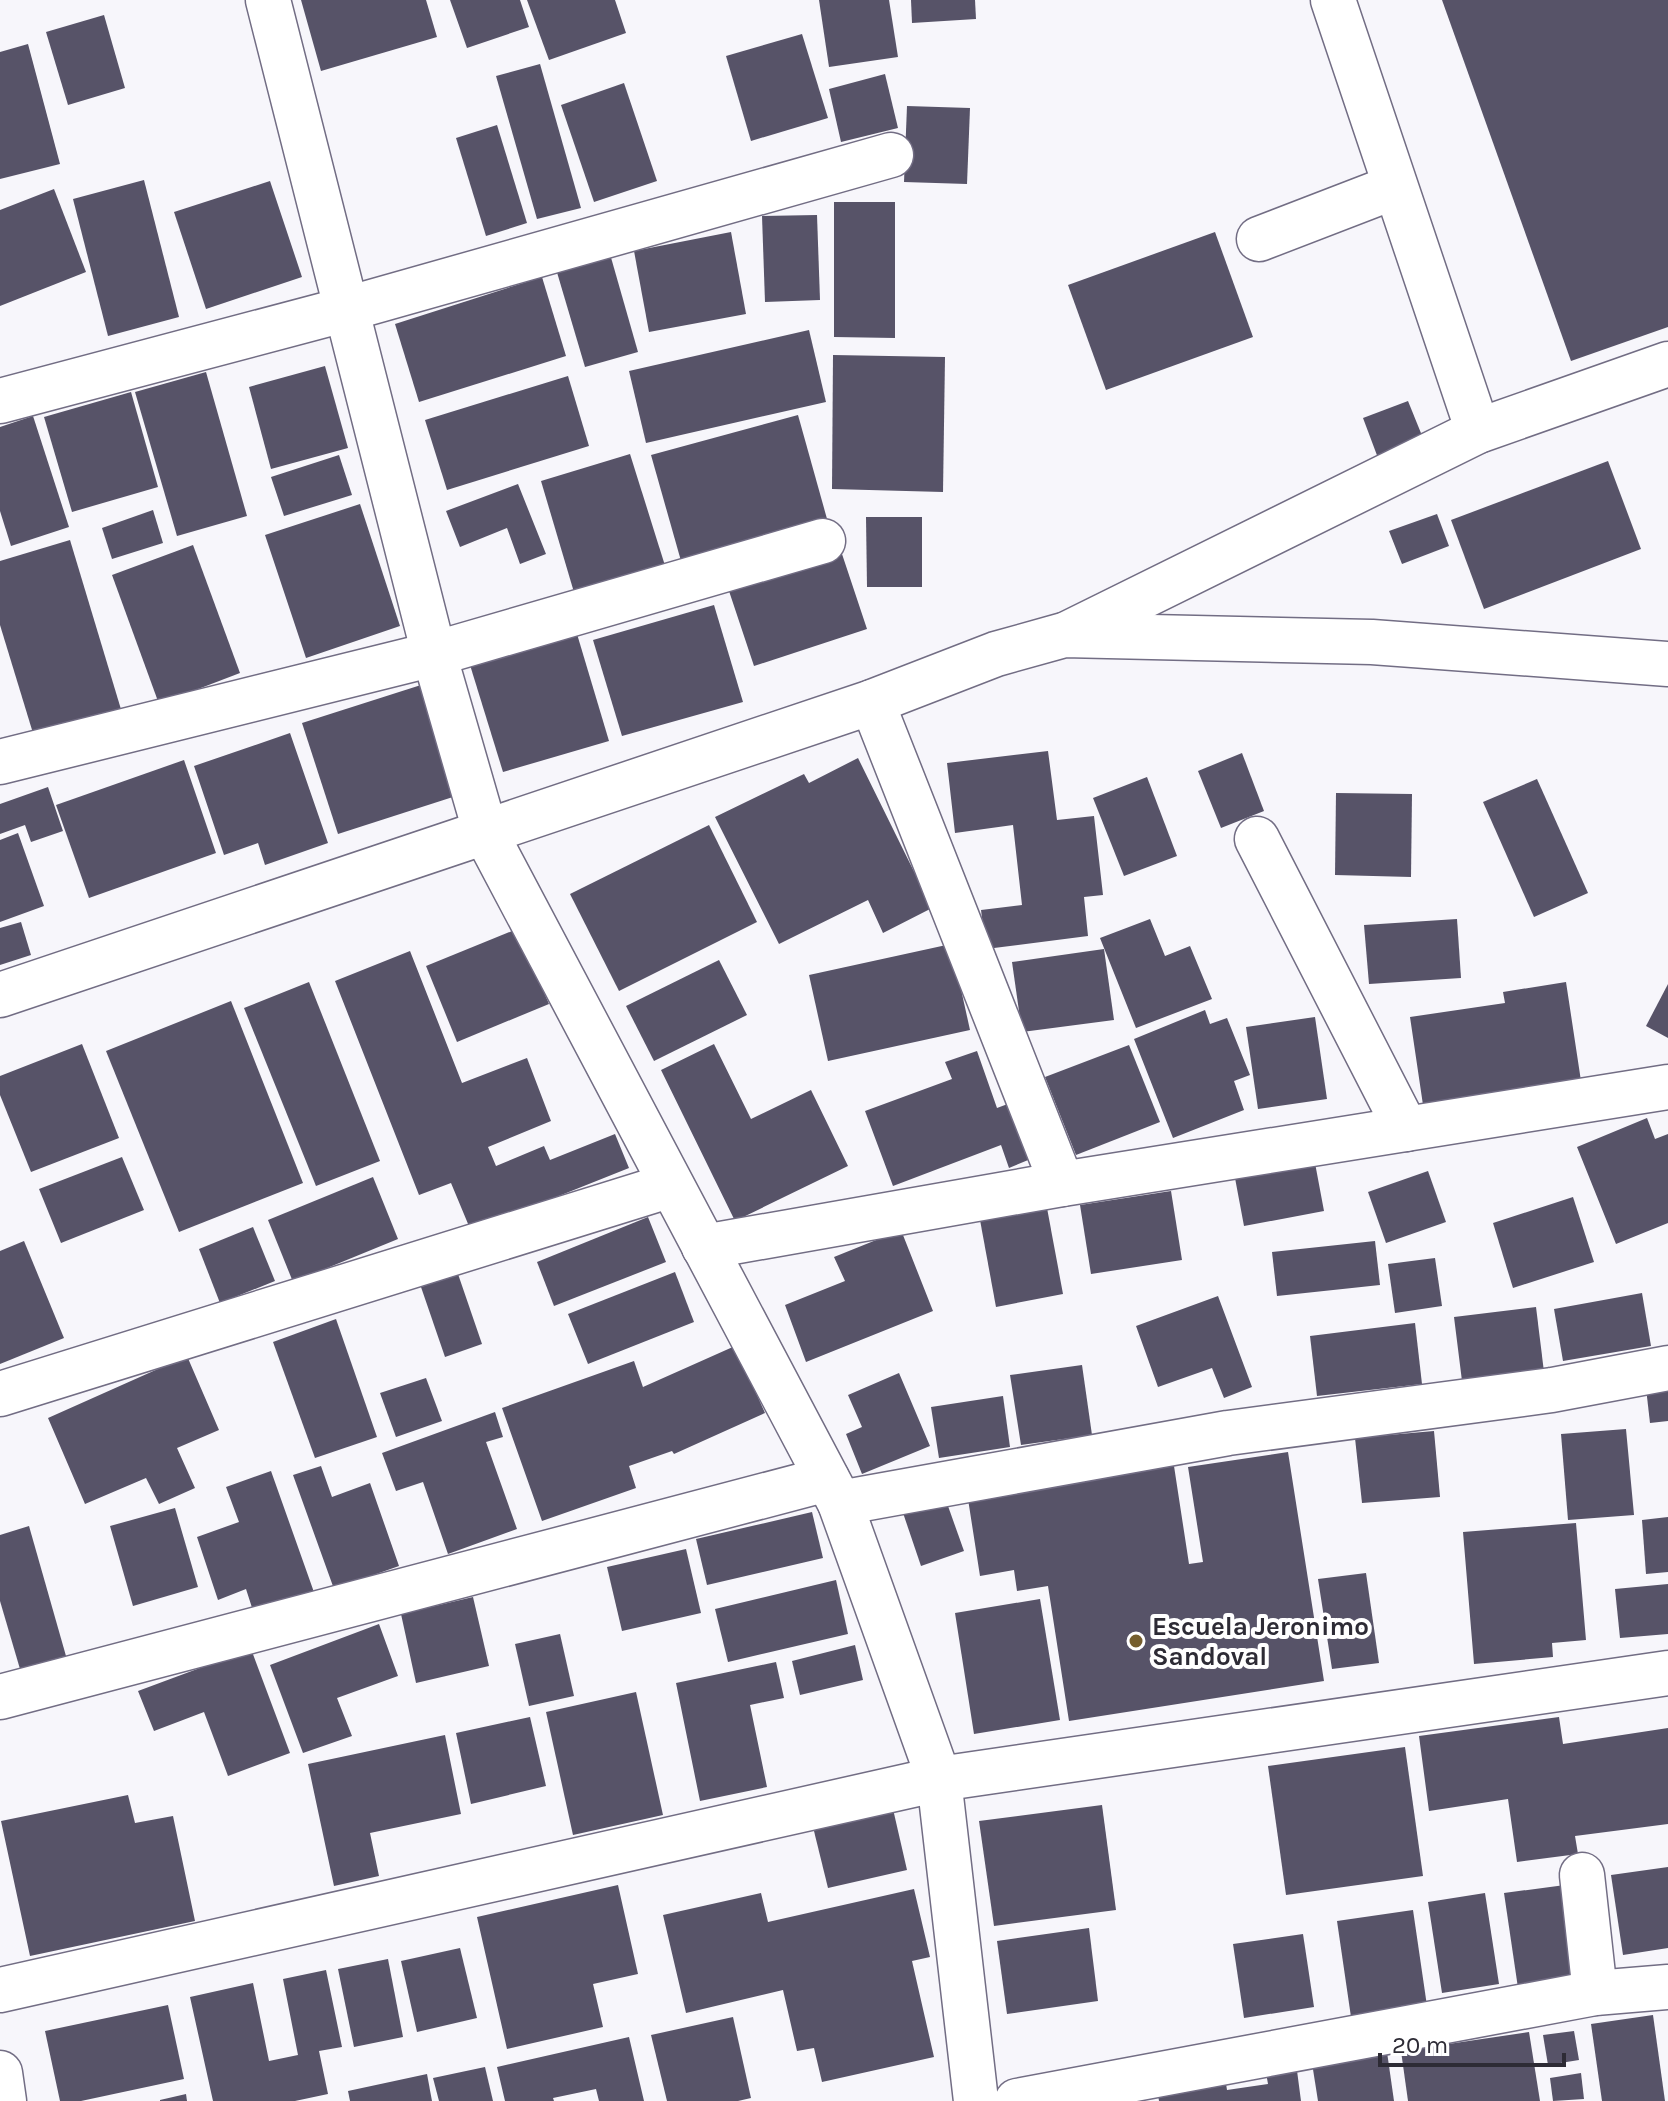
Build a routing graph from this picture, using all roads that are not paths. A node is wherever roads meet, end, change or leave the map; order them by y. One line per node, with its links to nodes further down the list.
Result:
1 (268, 0): 6 (street)
2 (1333, 0): 4 (street)
3 (891, 155): 6 (street)
4 (1394, 187): 5 (street); 9 (street)
5 (1259, 239)
6 (347, 309): 8 (street); 12 (street)
7 (1668, 364): 9 (street)
8 (0, 401)
9 (1478, 431): 11 (street)
10 (823, 541): 12 (street)
11 (1064, 635): 13 (street); 14 (street)
12 (434, 654): 15 (street); 16 (street)
13 (1668, 664)
14 (872, 702): 16 (street); 21 (street)
15 (0, 762)
16 (486, 834): 18 (street); 22 (street)
17 (1257, 839): 20 (street)
18 (0, 995)
19 (1668, 1087): 20 (street)
20 (1406, 1129): 21 (street)
21 (1062, 1184): 23 (street)
22 (671, 1185): 23 (street); 25 (street)
23 (704, 1247): 26 (street)
24 (1668, 1368): 26 (street)
25 (0, 1394)
26 (834, 1491): 28 (street); 29 (street)
27 (1668, 1673): 29 (street)
28 (0, 1697)
29 (939, 1779): 32 (street); 36 (street)
30 (1582, 1875): 33 (street)
31 (1668, 1987): 33 (street)
32 (0, 1990)
33 (1595, 1993): 37 (street)
34 (0, 2073): 35 (street)
35 (4, 2101)
36 (976, 2101)
37 (1017, 2101)

